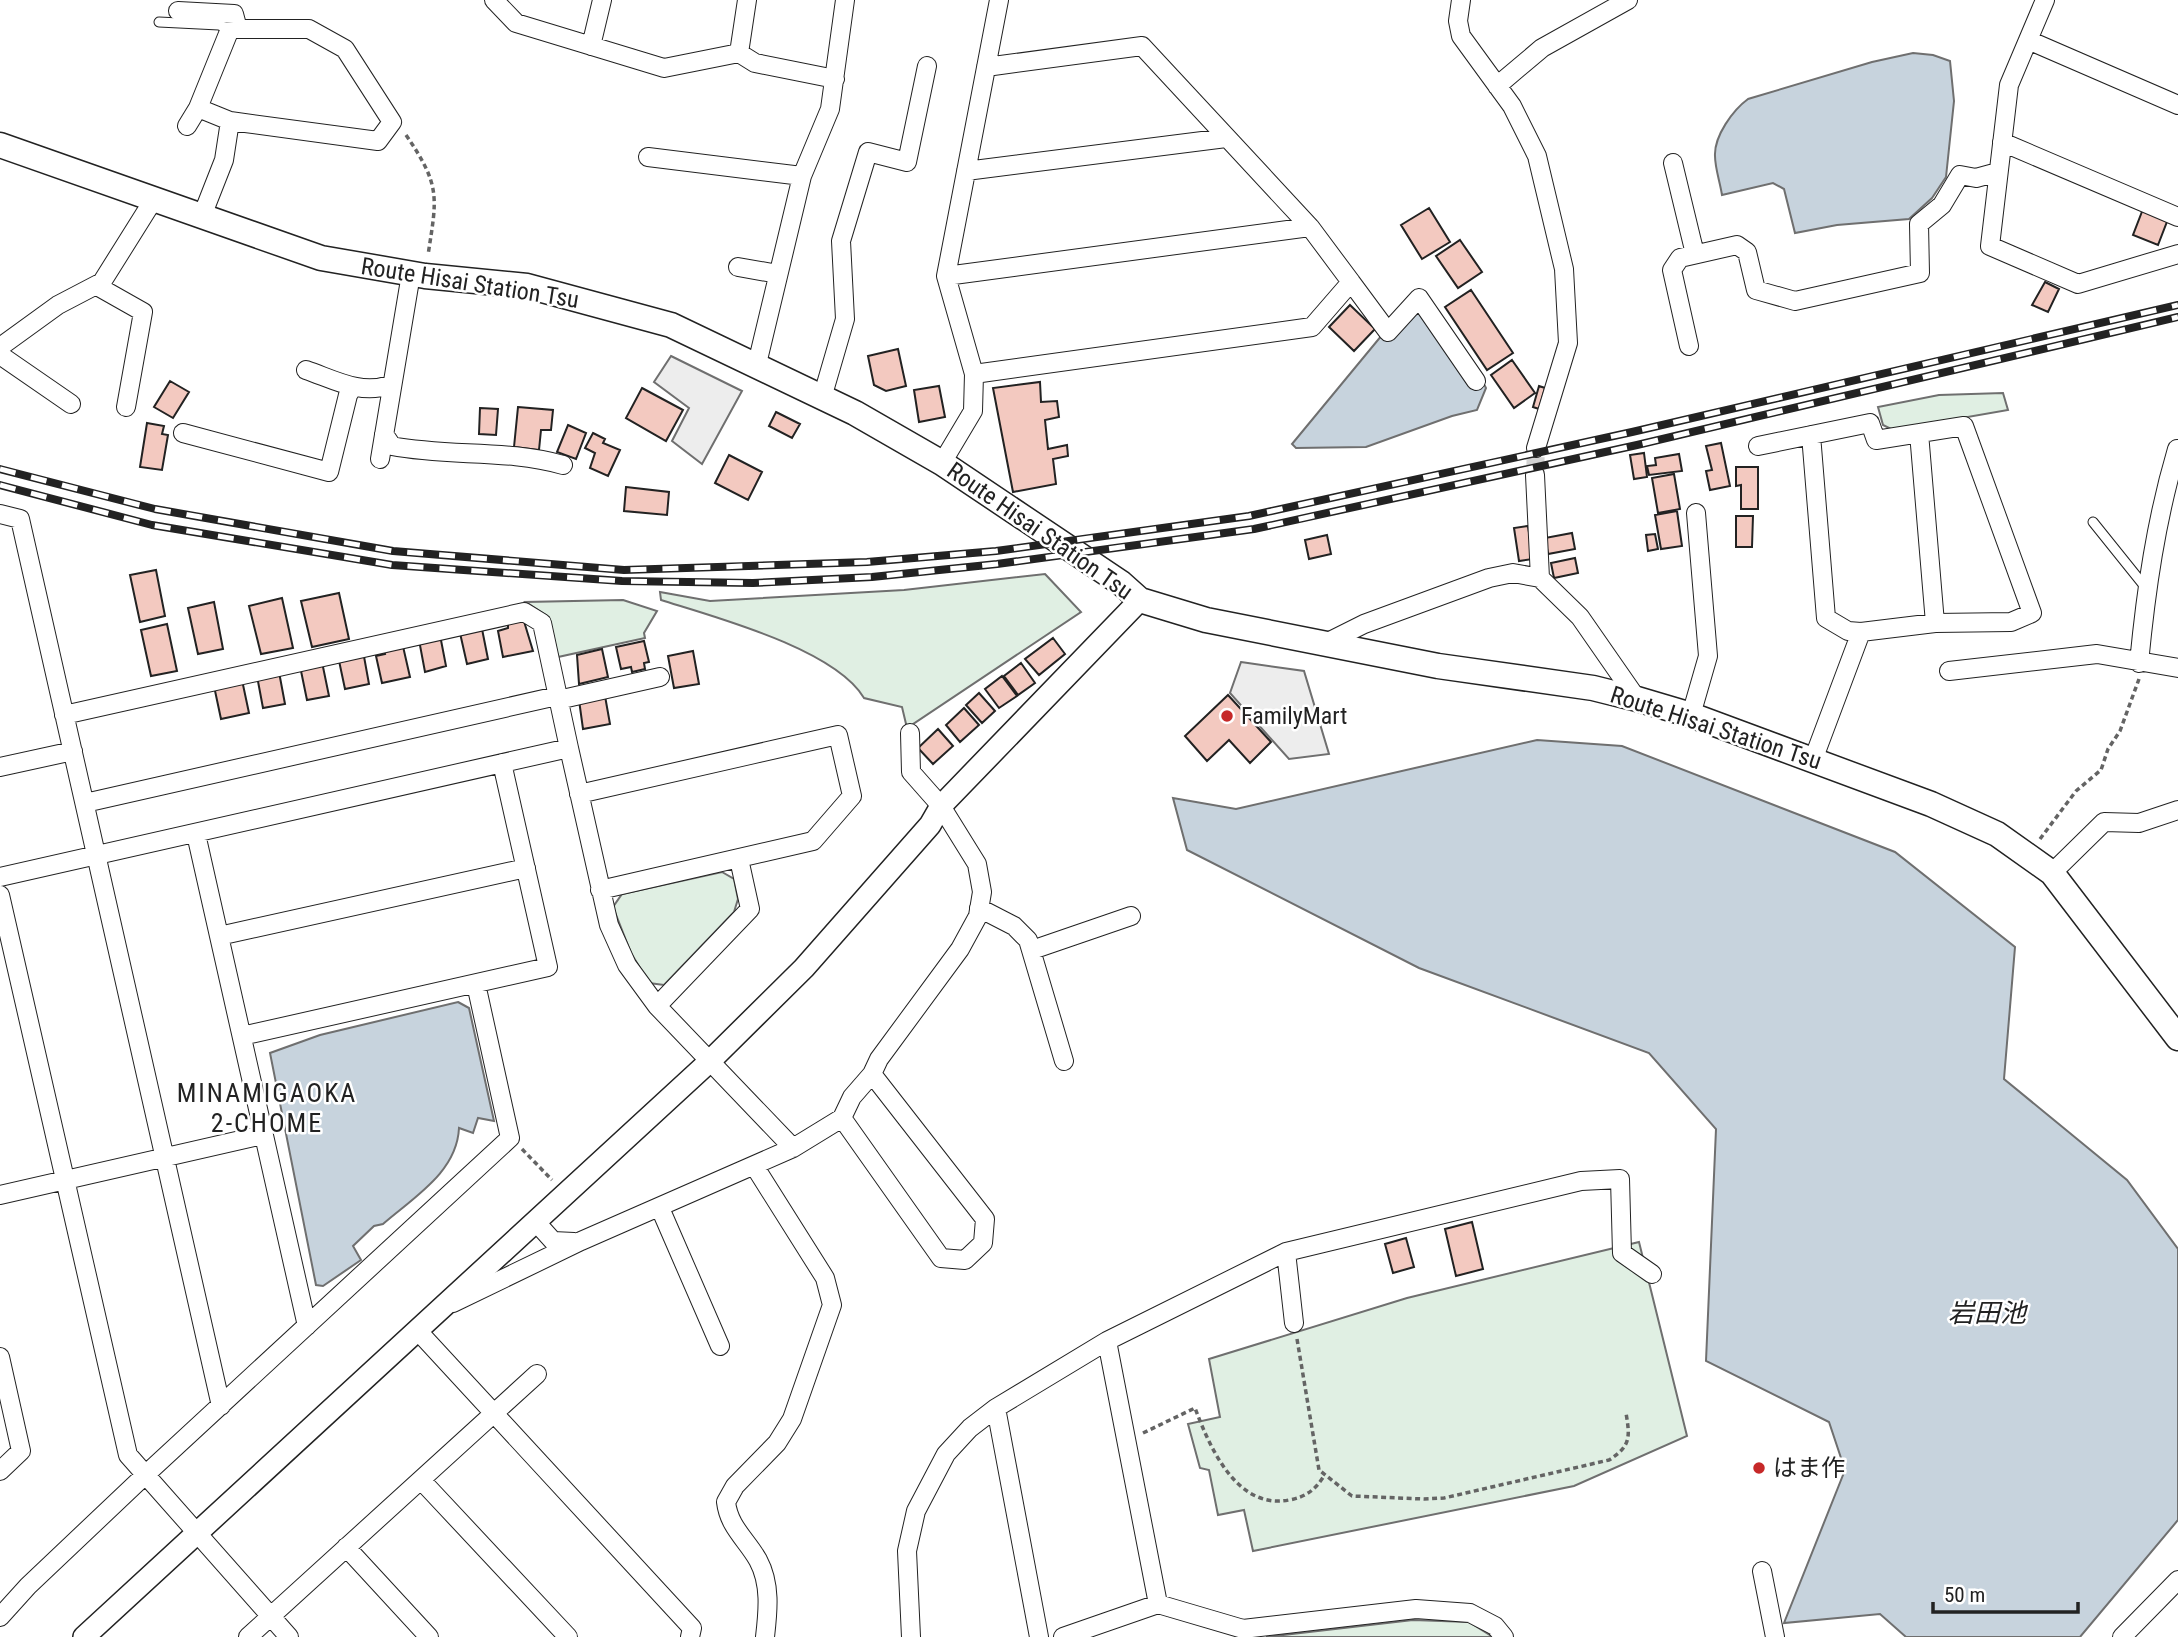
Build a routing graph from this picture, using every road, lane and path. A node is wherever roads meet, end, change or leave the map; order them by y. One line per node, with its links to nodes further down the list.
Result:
1 (494, 0): 13 (street)
2 (602, 0): 13 (street)
3 (747, 0): 14 (street)
4 (845, 0): 17 (street)
5 (999, 0): 16 (street)
6 (1461, 0): 18 (street)
7 (1628, 0): 18 (street)
8 (2045, 0): 12 (street)
9 (178, 11): 11 (street)
10 (159, 22): 11 (lane)
11 (234, 29): 20 (street); 22 (street)
12 (2028, 40): 19 (street); 25 (street)
13 (591, 46): 14 (street)
14 (739, 53): 17 (street)
15 (928, 66): 53 (street)
16 (986, 67): 24 (street); 29 (street)
17 (835, 79): 31 (street)
18 (1497, 86): 61 (street)
19 (2178, 105)
20 (198, 108): 21 (street); 23 (street)
21 (230, 121): 22 (street); 33 (street)
22 (392, 122): 39 (path)
23 (187, 127)
24 (1226, 138): 29 (street); 35 (street)
25 (2002, 142): 30 (street); 34 (street)
26 (0, 145): 32 (main road, Route Hisai Station Tsu)
27 (648, 157): 31 (street)
28 (1673, 163): 36 (street)
29 (966, 171): 41 (street)
30 (1998, 172): 36 (street); 37 (street)
31 (802, 176): 40 (street)
32 (154, 199): 33 (main road, Route Hisai Station Tsu); 43 (street)
33 (202, 216): 39 (main road, Route Hisai Station Tsu)
34 (2178, 217)
35 (1310, 227): 41 (street); 42 (street)
36 (1695, 254): 44 (street)
37 (2178, 254)
38 (738, 267): 40 (street)
39 (418, 274): 47 (main road, Route Hisai Station Tsu); 51 (street)
40 (778, 274): 47 (street)
41 (946, 276): 49 (street)
42 (1352, 282): 49 (street); 50 (street)
43 (97, 286): 45 (street); 55 (street)
44 (1689, 345)
45 (0, 347)
46 (0, 355): 54 (street)
47 (757, 364): 53 (main road, Route Hisai Station Tsu)
48 (306, 370): 52 (street)
49 (974, 374): 64 (street)
50 (1476, 381)
51 (390, 385): 52 (street); 58 (street)
52 (353, 387): 56 (street)
53 (822, 398): 64 (main road, Route Hisai Station Tsu)
54 (71, 404)
55 (126, 407)
56 (183, 433)
57 (1919, 433): 59 (street); 73 (street); 73 (street)
58 (384, 434): 63 (street); 65 (street)
59 (1811, 435): 60 (street); 74 (street)
60 (1758, 446)
61 (1536, 448)
62 (2177, 449): 71 (street)
63 (380, 459)
64 (942, 463): 72 (main road, Route Hisai Station Tsu)
65 (563, 465)
66 (1535, 475): 70 (street)
67 (1696, 513): 83 (street)
68 (0, 514): 82 (street)
69 (2093, 522): 71 (lane)
70 (1540, 578): 75 (street); 81 (street)
71 (2146, 588): 76 (street)
72 (1140, 600): 75 (main road, Route Hisai Station Tsu); 92 (street)
73 (1935, 623): 74 (street)
74 (1861, 632): 87 (street)
75 (1324, 644): 81 (main road, Route Hisai Station Tsu)
76 (2142, 664): 77 (street); 78 (street); 95 (path)
77 (2178, 667)
78 (1950, 671)
79 (660, 677): 80 (street)
80 (558, 698): 82 (street); 85 (street); 91 (street)
81 (1637, 699): 83 (main road, Route Hisai Station Tsu)
82 (64, 715): 86 (street)
83 (1691, 715): 87 (main road, Route Hisai Station Tsu)
84 (910, 733): 92 (street)
85 (569, 748): 88 (street); 90 (street)
86 (72, 751): 89 (street); 91 (street)
87 (1814, 760): 95 (main road, Route Hisai Station Tsu)
88 (502, 763): 94 (street); 98 (street)
89 (0, 767)
90 (579, 794): 97 (street); 101 (street)
91 (85, 803): 96 (street)
92 (941, 806): 103 (street); 111 (street)
93 (2178, 810): 99 (street)
94 (195, 834): 96 (street); 105 (street)
95 (2029, 855): 99 (main road, Route Hisai Station Tsu)
96 (97, 856): 100 (street); 118 (street)
97 (739, 859): 101 (street); 108 (street)
98 (526, 868): 105 (street); 107 (street)
99 (2052, 873): 109 (main road, Route Hisai Station Tsu)
100 (0, 877)
101 (600, 890): 108 (street)
102 (0, 895): 120 (street)
103 (979, 908): 106 (street); 113 (street)
104 (1131, 916): 106 (street)
105 (219, 936): 110 (street)
106 (1032, 950): 112 (street)
107 (477, 984): 110 (street); 116 (street)
108 (657, 1006): 111 (street)
109 (2177, 1034)
110 (242, 1036): 115 (street)
111 (710, 1061): 117 (street); 124 (street)
112 (1064, 1062)
113 (873, 1074): 114 (street); 114 (street)
114 (842, 1118): 117 (street)
115 (263, 1135): 118 (street); 130 (street)
116 (510, 1138): 121 (path); 130 (street)
117 (793, 1148): 119 (street)
118 (164, 1158): 120 (street); 136 (street)
119 (755, 1167): 123 (street); 158 (street)
120 (66, 1180): 122 (street); 142 (street)
121 (552, 1180)
122 (0, 1195)
123 (660, 1208): 125 (street); 133 (street)
124 (534, 1221): 125 (street); 128 (street)
125 (581, 1241): 128 (street)
126 (1286, 1252): 127 (street); 129 (street); 132 (street)
127 (1652, 1274)
128 (443, 1307): 131 (street)
129 (1294, 1323): 143 (path)
130 (307, 1326): 136 (street)
131 (417, 1330): 138 (street); 145 (street)
132 (1107, 1341): 137 (street); 140 (street)
133 (720, 1346)
134 (0, 1357): 141 (street)
135 (537, 1374): 138 (street)
136 (221, 1406): 142 (street)
137 (996, 1408): 159 (street); 160 (street)
138 (493, 1412): 144 (street); 157 (street)
139 (1626, 1413): 143 (path)
140 (1127, 1440): 143 (path); 149 (street)
141 (0, 1471)
142 (143, 1476): 145 (street); 150 (street)
143 (1324, 1476)
144 (421, 1480): 146 (street); 156 (street)
145 (196, 1535): 151 (street); 152 (street)
146 (346, 1547): 151 (street); 155 (street)
147 (1762, 1571): 163 (street)
148 (2178, 1580): 164 (street)
149 (1158, 1604): 161 (street); 162 (street)
150 (0, 1617)
151 (270, 1617): 153 (street); 154 (street)
152 (85, 1637)
153 (248, 1637)
154 (289, 1637)
155 (429, 1637)
156 (568, 1637)
157 (690, 1637)
158 (765, 1637)
159 (911, 1637)
160 (1039, 1637)
161 (1063, 1637)
162 (1504, 1637)
163 (1775, 1637)
164 (2122, 1637)

